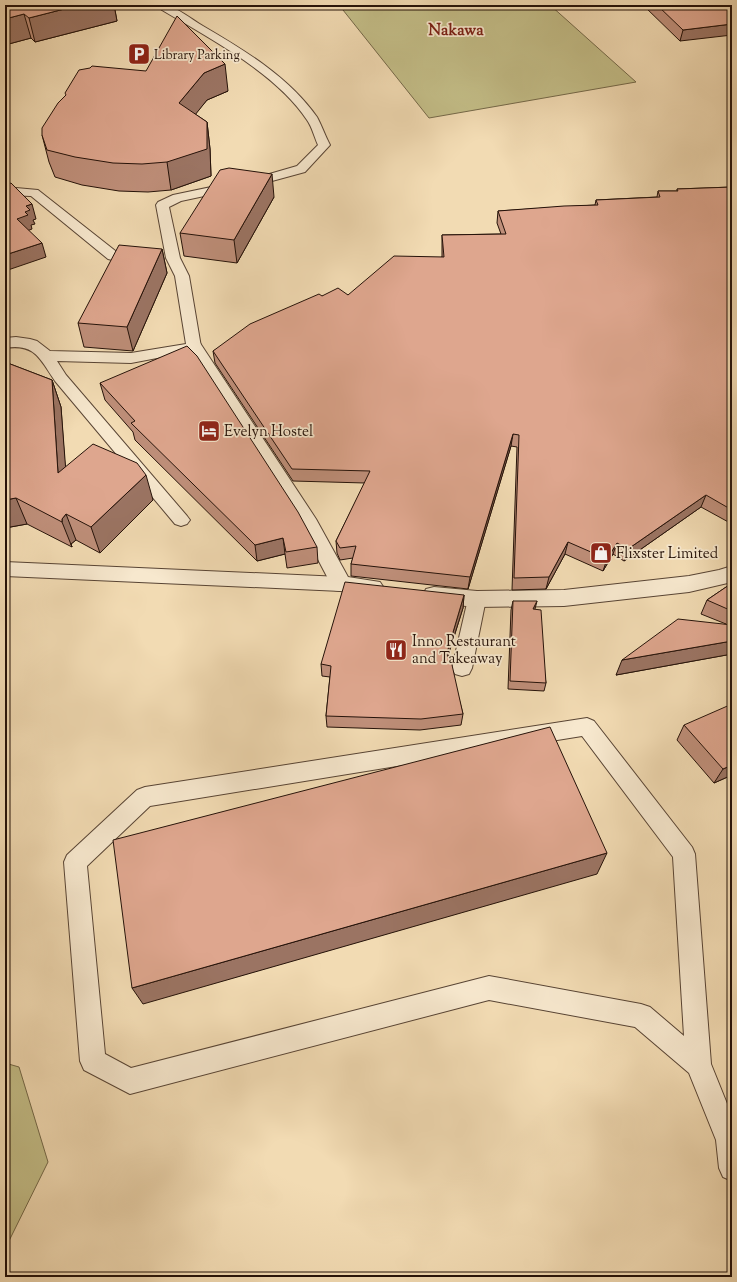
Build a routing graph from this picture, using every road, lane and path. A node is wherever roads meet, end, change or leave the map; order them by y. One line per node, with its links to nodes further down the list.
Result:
1 (164, 8): 3 (lane)
2 (5, 191): 3 (lane)
3 (173, 258): 5 (lane)
4 (5, 343): 6 (lane)
5 (194, 347): 6 (lane); 10 (street)
6 (46, 356): 7 (lane)
7 (181, 520)
8 (5, 569): 10 (lane)
9 (732, 574): 13 (street)
10 (341, 584): 11 (street)
11 (388, 590)
12 (418, 593): 13 (street)
13 (477, 599): 14 (lane)
14 (462, 668)
15 (698, 1064): 15 (lane); 16 (lane)
16 (732, 1168)

